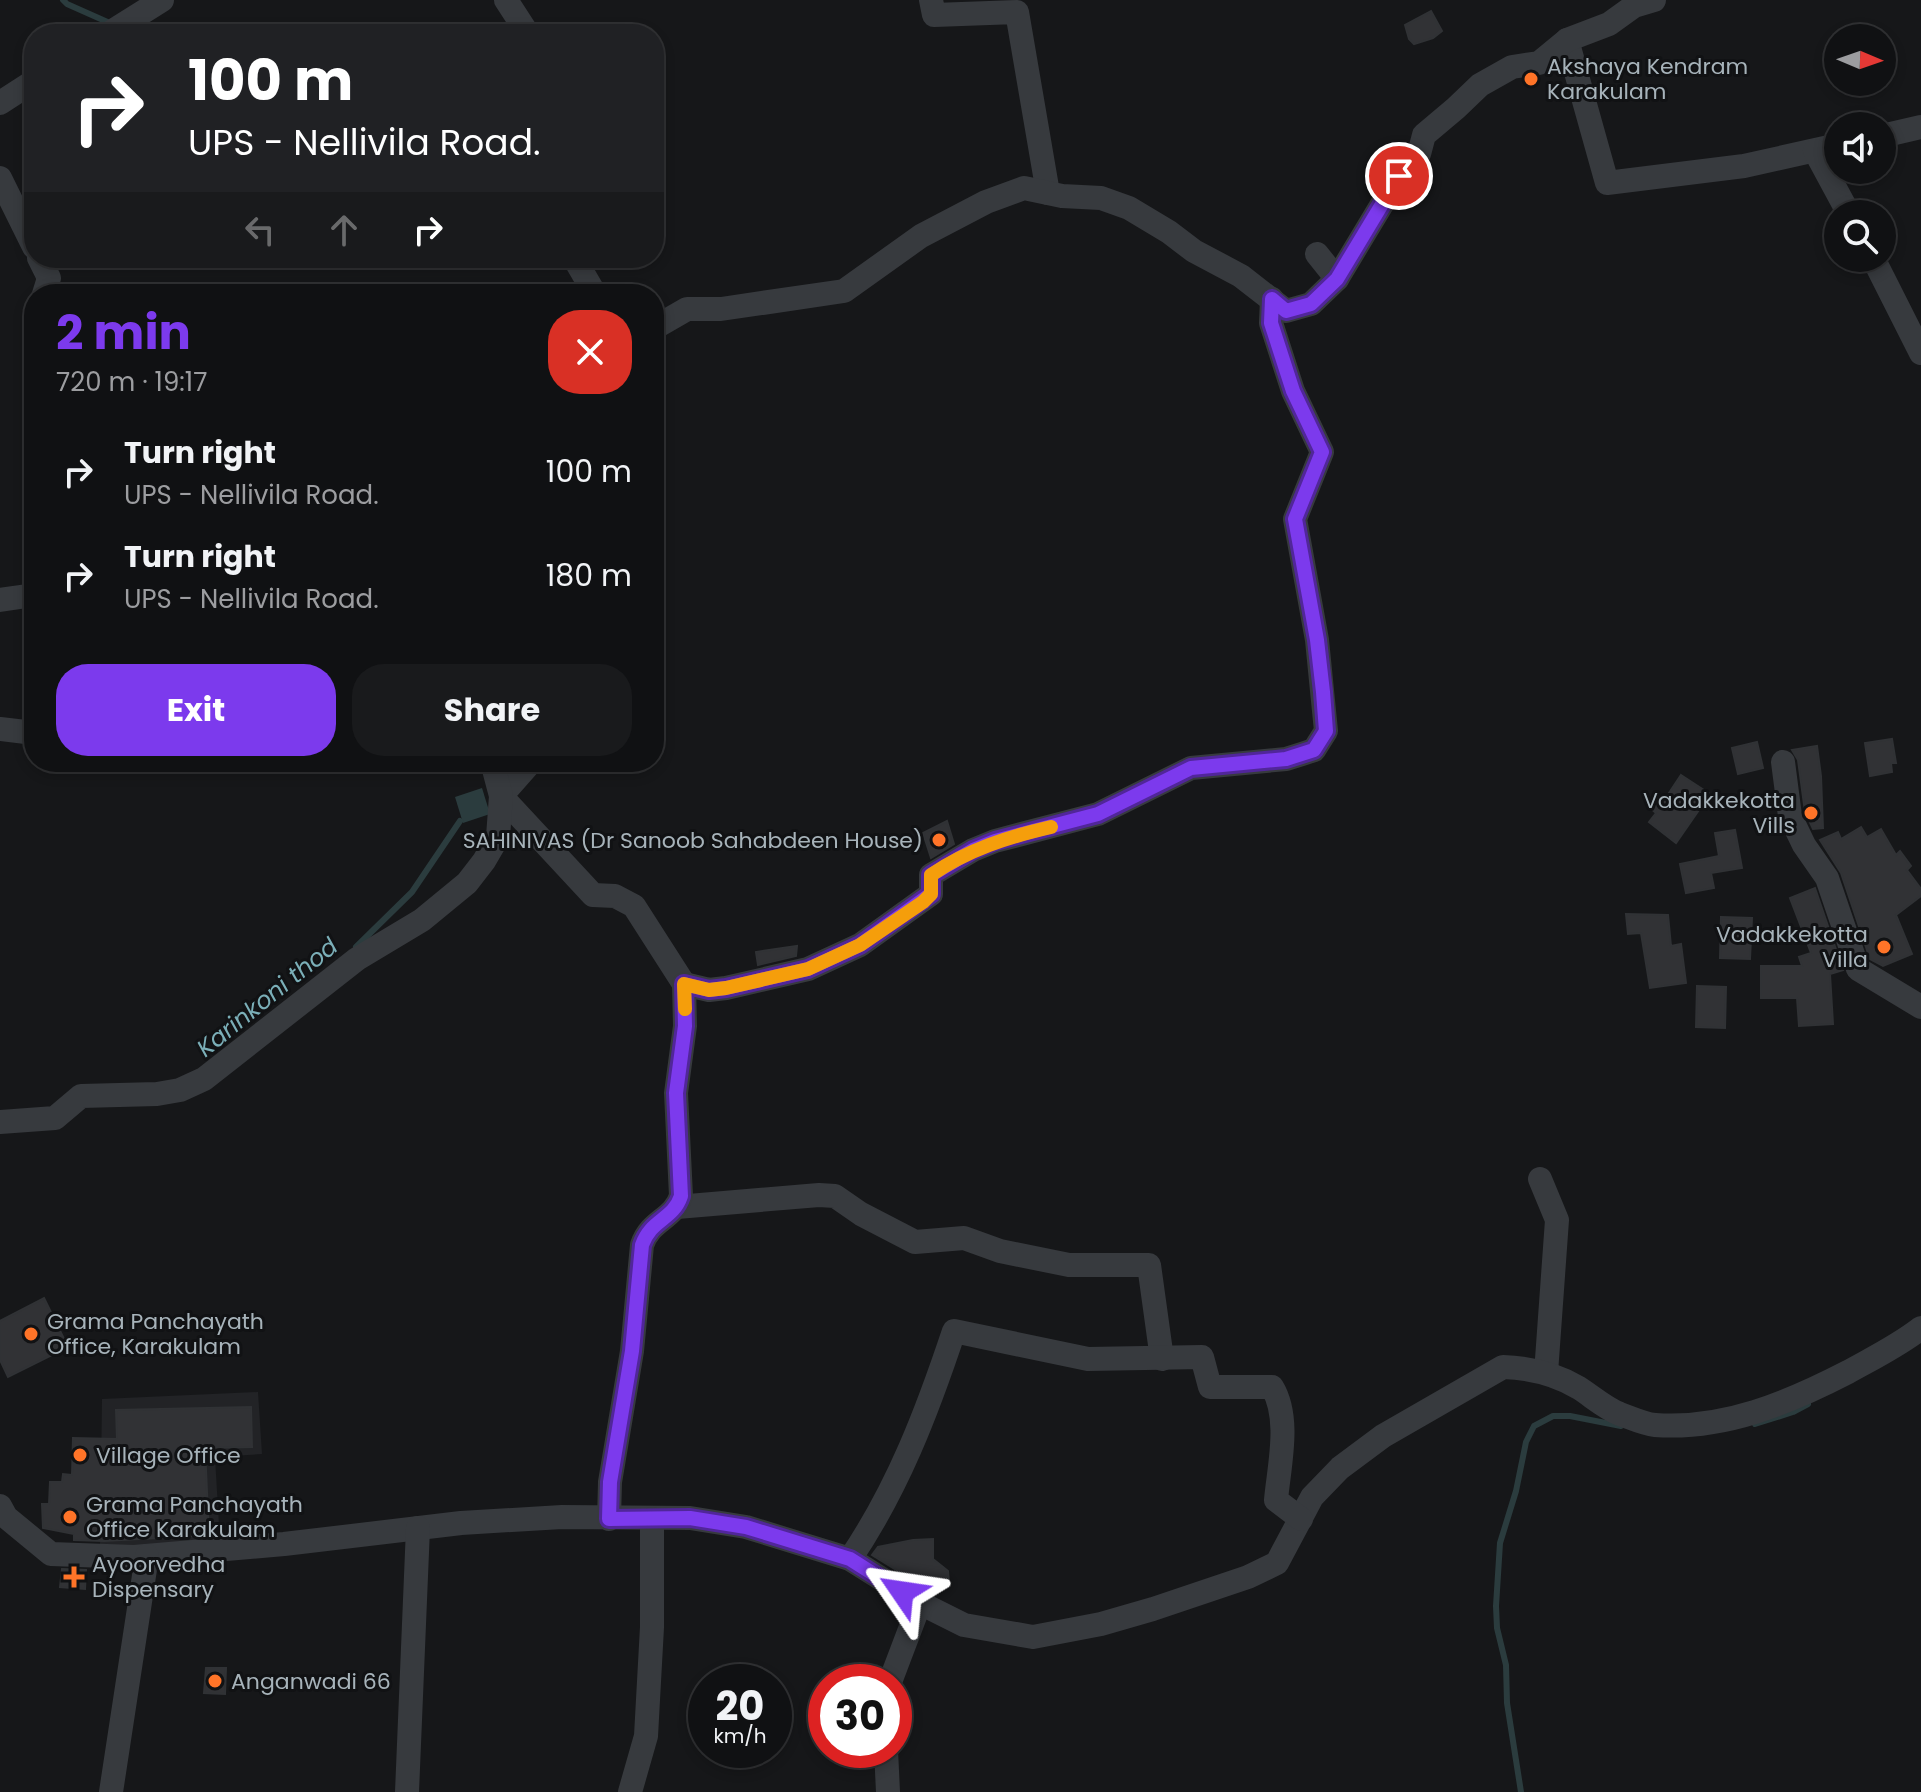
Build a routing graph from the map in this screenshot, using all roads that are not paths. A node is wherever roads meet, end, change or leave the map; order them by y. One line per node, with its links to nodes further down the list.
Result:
1 (162, 0): 5 (street)
2 (506, 0): 6 (street)
3 (931, 0): 14 (street)
4 (1654, 0): 7 (street)
5 (125, 20)
6 (522, 24)
7 (1567, 40): 12 (street); 18 (street)
8 (24, 87): 9 (street)
9 (0, 103)
10 (1921, 127): 11 (street)
11 (1896, 133)
12 (1824, 148)
13 (0, 178): 15 (street)
14 (1048, 193): 19 (street); 20 (street)
15 (24, 227)
16 (1317, 254): 18 (street)
17 (1880, 272): 21 (street)
18 (1337, 279): 19 (street)
19 (1272, 299): 30 (street)
20 (664, 322)
21 (1921, 353)
22 (24, 596): 23 (street)
23 (0, 600)
24 (0, 729): 25 (street)
25 (24, 732)
26 (1783, 762): 31 (street)
27 (495, 772): 29 (street)
28 (522, 772): 29 (street)
29 (501, 796): 30 (street); 32 (street)
30 (684, 984): 34 (street)
31 (1921, 1007)
32 (0, 1122)
33 (1540, 1179): 37 (street)
34 (677, 1207): 36 (street); 39 (street)
35 (1921, 1328): 37 (street)
36 (1162, 1359): 41 (street); 44 (street)
37 (1546, 1373): 41 (street)
38 (0, 1506): 43 (street)
39 (609, 1519): 40 (street); 42 (street)
40 (652, 1519): 44 (street); 50 (street)
41 (1301, 1519): 45 (street)
42 (418, 1528): 43 (street); 49 (street)
43 (147, 1556): 48 (street)
44 (850, 1559): 45 (street)
45 (920, 1603): 46 (street)
46 (897, 1664)
47 (887, 1768): 51 (street)
48 (111, 1792)
49 (407, 1792)
50 (630, 1792)
51 (888, 1792)

